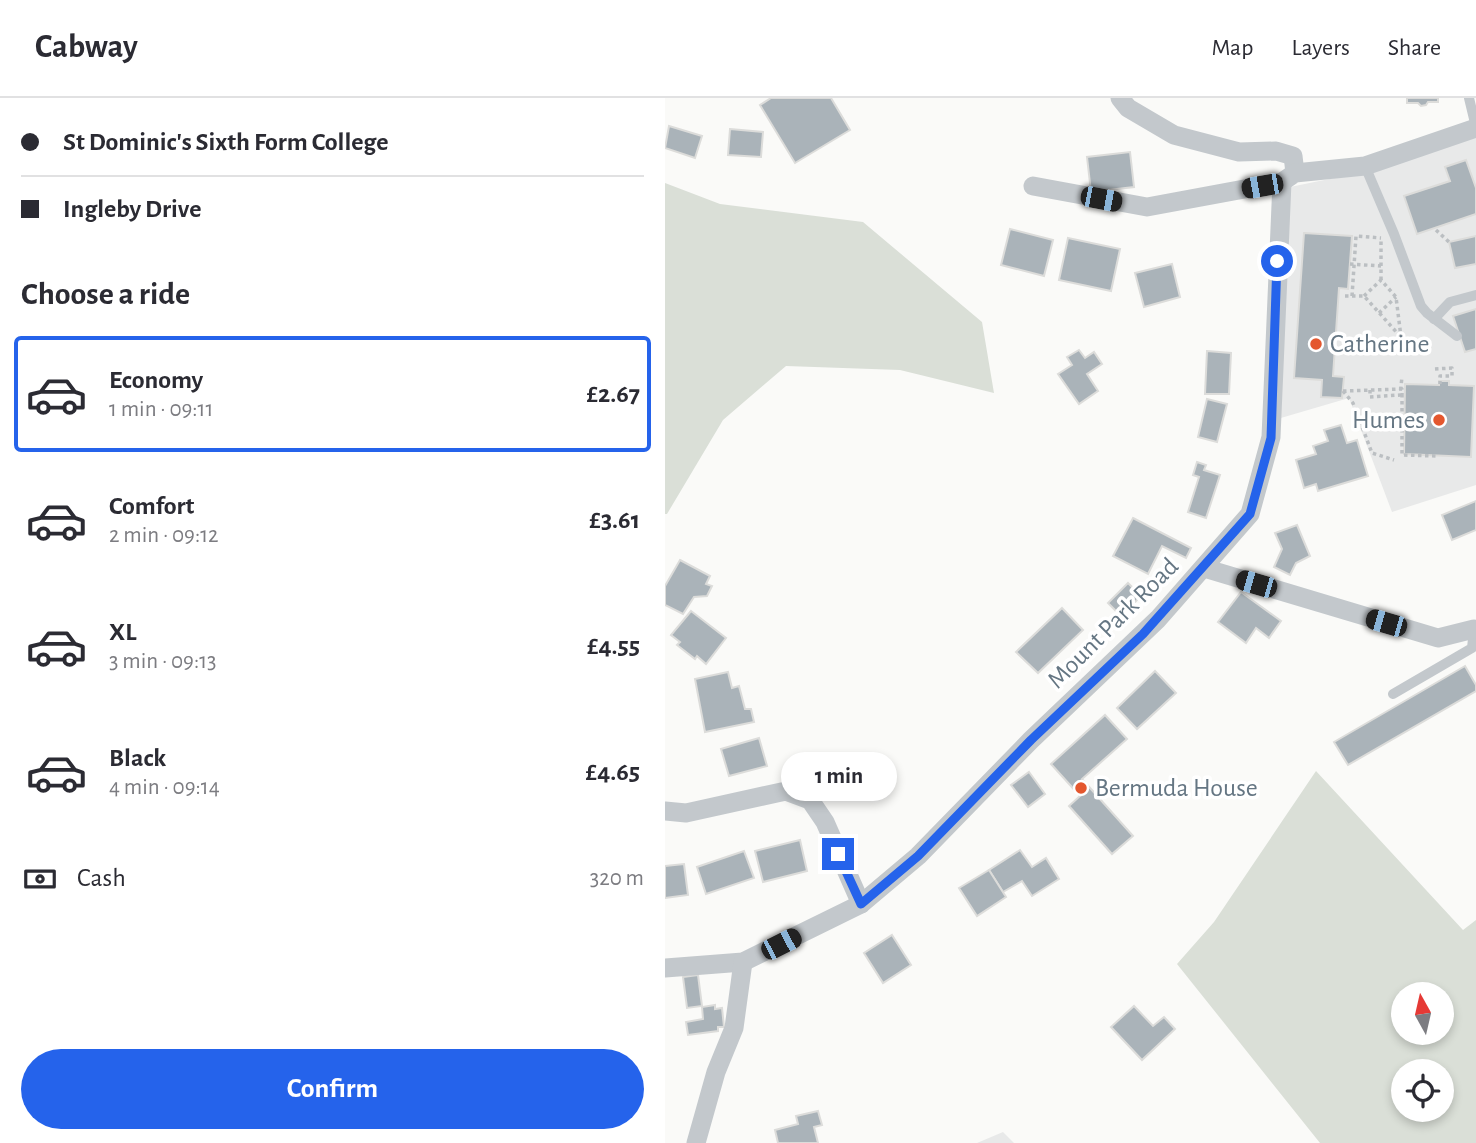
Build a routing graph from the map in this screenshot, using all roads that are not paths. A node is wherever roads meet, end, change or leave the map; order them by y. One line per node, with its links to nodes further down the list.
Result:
1 (1119, 98): 5 (street)
2 (1469, 98): 3 (lane)
3 (1476, 127): 4 (street)
4 (1365, 166): 5 (street); 8 (lane)
5 (1288, 178): 6 (street); 10 (street, Mount Park Road)
6 (1033, 186)
7 (1476, 295): 8 (lane)
8 (1434, 319): 9 (lane)
9 (1457, 336)
10 (1204, 568): 11 (street); 14 (street, Mount Park Road)
11 (1475, 628): 12 (lane)
12 (1393, 694)
13 (665, 811): 14 (street)
14 (861, 904): 15 (street, Mount Park Road)
15 (743, 962): 16 (street, Mount Park Road); 17 (street)
16 (665, 968)
17 (696, 1143)

